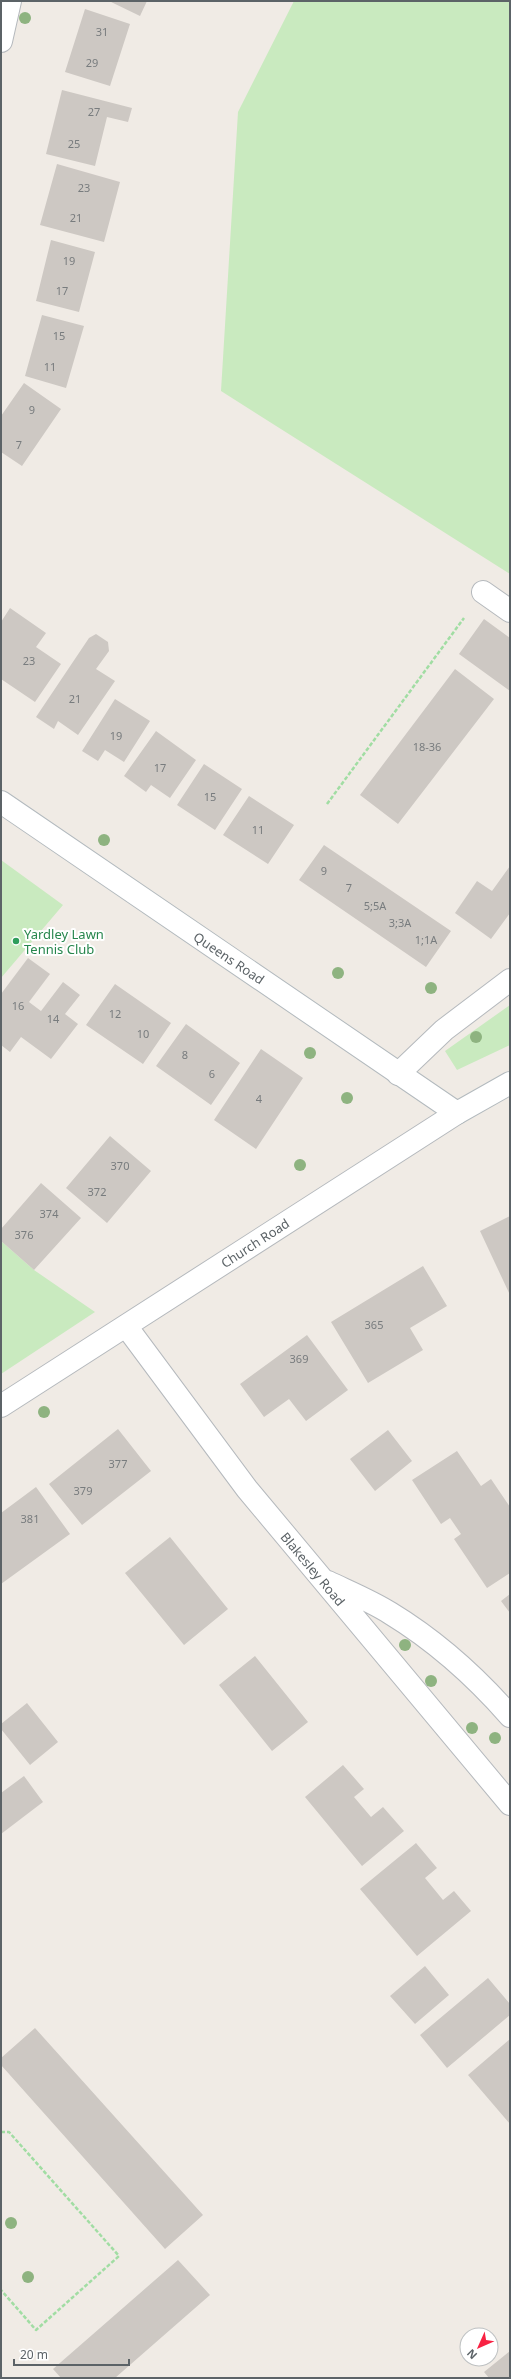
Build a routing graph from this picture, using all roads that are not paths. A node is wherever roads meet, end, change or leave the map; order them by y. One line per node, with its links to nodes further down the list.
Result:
1 (10, 1): 2 (street)
2 (1, 41)
3 (483, 592): 4 (street)
4 (510, 610)
5 (1, 802): 7 (street, Queens Road)
6 (510, 980): 7 (street)
7 (398, 1074): 9 (street, Queens Road)
8 (510, 1082): 9 (street, Church Road)
9 (457, 1113): 10 (street, Church Road)
10 (126, 1326): 11 (street, Church Road); 12 (street, Blakesley Road)
11 (1, 1406)
12 (320, 1578): 13 (street); 14 (street, Blakesley Road)
13 (510, 1716)
14 (510, 1804)

